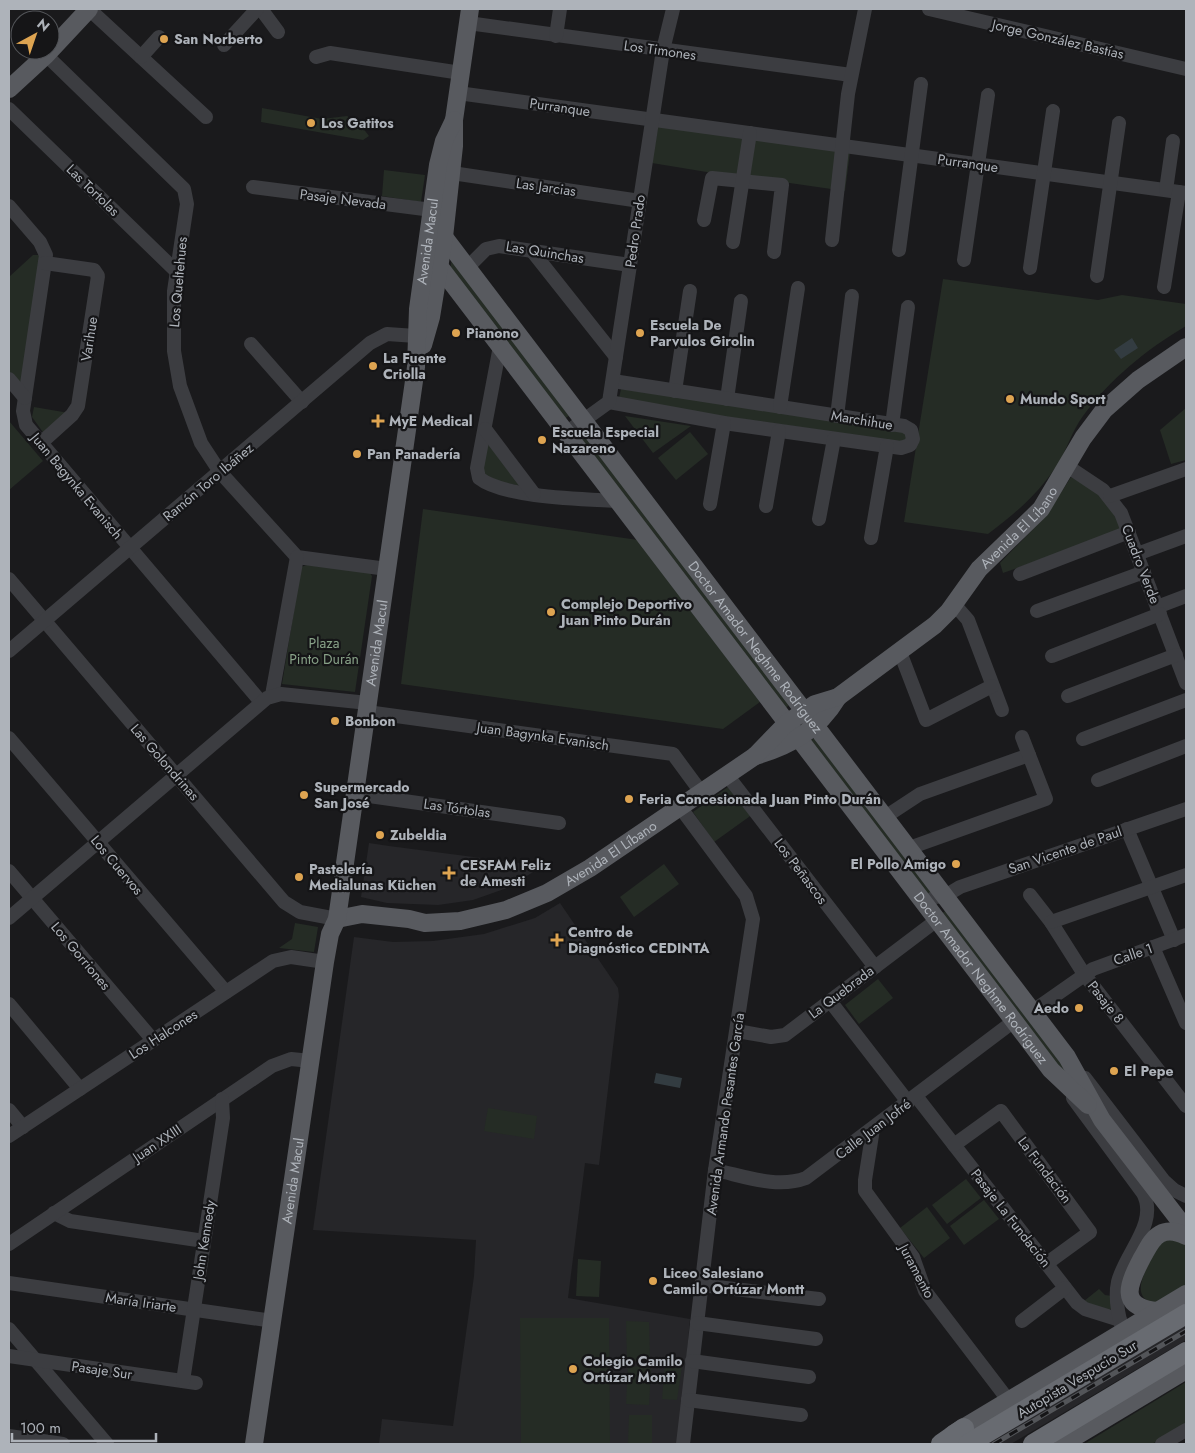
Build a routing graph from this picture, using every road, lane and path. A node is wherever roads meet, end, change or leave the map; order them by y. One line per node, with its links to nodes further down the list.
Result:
1 (89, 9): 13 (main road); 16 (street)
2 (257, 9): 14 (street)
3 (261, 9): 10 (street)
4 (560, 9): 12 (street)
5 (673, 9): 15 (street, Pedro Prado)
6 (865, 9): 22 (street)
7 (929, 9): 8 (street, Jorge González Bastías)
8 (957, 12): 20 (street, Jorge González Bastías)
9 (469, 16): 12 (street, Los Timones); 21 (main road, Avenida Macul)
10 (278, 32)
11 (159, 36): 16 (street)
12 (556, 36): 15 (street, Los Timones)
13 (60, 40)
14 (224, 45)
15 (663, 50): 22 (street, Los Timones); 31 (street, Pedro Prado)
16 (141, 57): 29 (street)
17 (316, 57): 21 (street)
18 (40, 60): 24 (main road)
19 (51, 60): 61 (street, Los Queltehues)
20 (1186, 68)
21 (461, 73): 25 (main road, Avenida Macul)
22 (851, 75): 35 (street)
23 (921, 84): 36 (street)
24 (9, 88)
25 (458, 94): 30 (main road, Avenida Macul); 31 (street, Purranque)
26 (988, 95): 37 (street)
27 (9, 109): 61 (street, Las Tortolas)
28 (1053, 111): 39 (street)
29 (206, 117)
30 (454, 120): 38 (main road, Avenida Macul); 46 (main road, Avenida Macul)
31 (652, 120): 33 (street, Purranque); 44 (street, Pedro Prado)
32 (1119, 123): 41 (street)
33 (750, 133): 35 (street, Purranque); 40 (street)
34 (1173, 140): 43 (street)
35 (841, 146): 36 (street, Purranque); 50 (street)
36 (912, 155): 37 (street, Purranque); 52 (street)
37 (978, 164): 39 (street, Purranque); 55 (street)
38 (452, 172): 44 (street, Las Jarcias); 49 (main road, Avenida Macul)
39 (1044, 174): 41 (street, Purranque); 60 (street)
40 (743, 182): 47 (street); 51 (street); 54 (street)
41 (1111, 182): 43 (street, Purranque); 62 (street)
42 (253, 187): 46 (street, Pasaje Nevada)
43 (1177, 192): 63 (street)
44 (640, 201): 57 (street, Pedro Prado)
45 (9, 206): 48 (street, Juan Bagynka Evanisch)
46 (432, 210): 49 (main road, Avenida Macul)
47 (704, 220)
48 (14, 223): 56 (street, Juan Bagynka Evanisch)
49 (436, 239): 58 (main road, Avenida Macul); 59 (main road, Doctor Amador Neghme Rodríguez); 69 (main road, Avenida Macul)
50 (832, 240)
51 (734, 242)
52 (899, 250)
53 (532, 251): 57 (street, Las Quinchas); 59 (street, Las Quinchas); 73 (street)
54 (774, 252)
55 (964, 260)
56 (46, 262): 78 (street, Juan Bagynka Evanisch); 91 (street, Varihue)
57 (630, 265): 73 (street, Pedro Prado)
58 (439, 266): 71 (main road, Doctor Amador Neghme Rodríguez); 74 (main road, Avenida Macul)
59 (467, 268): 84 (main road, Doctor Amador Neghme Rodríguez)
60 (1030, 268)
61 (176, 271): 95 (street, Los Queltehues)
62 (1097, 276)
63 (1164, 287)
64 (798, 288): 82 (street)
65 (690, 291): 77 (street)
66 (852, 296): 83 (street)
67 (741, 301): 79 (street)
68 (908, 307): 86 (street)
69 (416, 336): 74 (main road, Avenida Macul); 80 (street, Ramón Toro Ibáñez)
70 (251, 344): 80 (street)
71 (500, 346): 87 (street); 89 (main road, Doctor Amador Neghme Rodríguez)
72 (1186, 347): 93 (main road, Avenida El Líbano)
73 (616, 357): 76 (street, Pedro Prado)
74 (416, 367): 110 (main road, Avenida Macul)
75 (9, 379): 78 (street)
76 (613, 381): 77 (street, Marchihue); 81 (street, Pedro Prado)
77 (675, 391): 79 (street, Marchihue)
78 (25, 398): 91 (street, Juan Bagynka Evanisch)
79 (727, 399): 82 (street, Marchihue)
80 (302, 402): 95 (street, Ramón Toro Ibáñez)
81 (609, 402): 84 (street); 85 (street, Marchihue)
82 (780, 408): 83 (street, Marchihue)
83 (837, 416): 86 (street, Marchihue)
84 (584, 421): 89 (street); 105 (main road, Doctor Amador Neghme Rodríguez)
85 (724, 423): 88 (street, Marchihue); 99 (street)
86 (892, 425): 92 (street, Marchihue)
87 (485, 429): 96 (street); 96 (street)
88 (780, 431): 90 (street, Marchihue); 100 (street)
89 (566, 433): 98 (main road, Doctor Amador Neghme Rodríguez)
90 (834, 439): 92 (street, Marchihue); 101 (street)
91 (41, 443): 106 (street, Juan Bagynka Evanisch)
92 (887, 446): 104 (street)
93 (1067, 466): 97 (street, Cuadro Verde); 115 (main road, Avenida El Líbano)
94 (1186, 469): 97 (street)
95 (220, 472): 106 (street, Ramón Toro Ibáñez); 109 (street, Los Queltehues)
96 (534, 494): 98 (street)
97 (1110, 496): 102 (street, Cuadro Verde)
98 (618, 501): 108 (main road, Doctor Amador Neghme Rodríguez)
99 (710, 504)
100 (766, 506)
101 (819, 519)
102 (1129, 532): 107 (street, Cuadro Verde); 112 (street)
103 (1186, 536): 107 (street)
104 (871, 538)
105 (674, 539): 108 (main road); 131 (main road, Doctor Amador Neghme Rodríguez)
106 (130, 548): 118 (street, Ramón Toro Ibáñez); 127 (street, Juan Bagynka Evanisch)
107 (1142, 552): 111 (street, Cuadro Verde)
108 (657, 553): 132 (main road, Doctor Amador Neghme Rodríguez)
109 (297, 557): 110 (street); 127 (street)
110 (387, 569): 129 (main road, Avenida Macul)
111 (1144, 572): 116 (street, Cuadro Verde); 117 (street)
112 (1020, 574)
113 (9, 579): 118 (street, Las Golondrinas)
114 (1186, 596): 116 (street)
115 (954, 604): 120 (main road, Avenida El Líbano); 124 (street)
116 (1159, 610): 121 (street); 122 (street, Cuadro Verde)
117 (1037, 612)
118 (44, 621): 119 (street, Ramón Toro Ibáñez); 142 (street, Las Golondrinas)
119 (9, 651)
120 (900, 652): 124 (street); 126 (main road, Avenida El Líbano)
121 (1052, 656)
122 (1180, 659): 123 (street, Cuadro Verde); 125 (street)
123 (1186, 683)
124 (992, 686): 130 (street)
125 (1068, 696)
126 (838, 697): 131 (main road, Avenida El Líbano); 133 (main road, Avenida El Líbano)
127 (267, 698): 129 (street, Juan Bagynka Evanisch); 142 (street)
128 (1186, 700): 137 (street)
129 (367, 708): 144 (street, Juan Bagynka Evanisch); 145 (main road, Avenida Macul)
130 (1002, 710)
131 (804, 711): 132 (main road, Avenida El Líbano); 133 (main road, Doctor Amador Neghme Rodríguez)
132 (787, 723): 136 (main road, Doctor Amador Neghme Rodríguez); 139 (main road, Avenida El Líbano)
133 (816, 725): 136 (main road, Avenida El Líbano); 148 (main road, Doctor Amador Neghme Rodríguez)
134 (1022, 737): 140 (street)
135 (9, 738): 151 (street, Los Cuervos)
136 (798, 738): 139 (main road, Avenida El Líbano); 159 (main road, Doctor Amador Neghme Rodríguez)
137 (1083, 739)
138 (1186, 746): 143 (street)
139 (755, 756): 141 (main road, Avenida El Líbano)
140 (1029, 756): 148 (street); 152 (street)
141 (727, 774): 144 (main road, Avenida El Líbano); 166 (street, Los Peñascos)
142 (176, 775): 151 (street); 161 (street, Las Golondrinas)
143 (1098, 780)
144 (701, 792): 146 (main road, Avenida El Líbano)
145 (355, 794): 149 (street, Las Tórtolas); 161 (main road, Avenida Macul)
146 (680, 807): 161 (main road, Avenida El Líbano); 174 (street, Avenida Armando Pesantes García)
147 (1186, 809): 150 (street, San Vicente de Paul)
148 (885, 817): 152 (main road, Doctor Amador Neghme Rodríguez)
149 (559, 823)
150 (1128, 829): 155 (street); 157 (street, San Vicente de Paul)
151 (97, 842): 158 (street); 168 (street, Los Cuervos)
152 (909, 848): 157 (main road, Doctor Amador Neghme Rodríguez)
153 (9, 871): 158 (street, Los Gorriones)
154 (1186, 875): 155 (street)
155 (1152, 887): 162 (street); 163 (street)
156 (1030, 895): 162 (street, Pasaje 8)
157 (945, 896): 159 (street, San Vicente de Paul); 171 (main road, Doctor Amador Neghme Rodríguez)
158 (32, 898): 160 (street); 175 (street, Los Gorriones)
159 (931, 912): 166 (street, La Quebrada); 172 (main road, Doctor Amador Neghme Rodríguez)
160 (9, 918)
161 (337, 919): 165 (main road, Avenida Macul); 227 (main road, Avenida Macul)
162 (1051, 922): 167 (street, Pasaje 8)
163 (1180, 938): 164 (street, Calle 1)
164 (1153, 947): 167 (street, Calle 1); 173 (street)
165 (325, 962): 168 (street, Los Halcones); 177 (main road, Avenida Macul)
166 (874, 967): 169 (street, La Quebrada)
167 (1084, 974): 171 (street, Calle 1); 182 (street, Pasaje 8)
168 (226, 992): 175 (street, Los Halcones)
169 (830, 1001): 174 (street, La Quebrada); 181 (street)
170 (9, 1004): 179 (street)
171 (1033, 1011): 176 (main road, Doctor Amador Neghme Rodríguez)
172 (1014, 1021): 178 (main road, Doctor Amador Neghme Rodríguez); 181 (street, Calle Juan Jofré)
173 (1186, 1024)
174 (737, 1031): 189 (street, Avenida Armando Pesantes García)
175 (153, 1040): 179 (street, Los Halcones)
176 (1067, 1057): 184 (main road, Doctor Amador Neghme Rodríguez); 190 (street, Doctor Amador Neghme Rodríguez)
177 (311, 1061): 180 (street, Juan XXIII); 206 (main road, Avenida Macul)
178 (1051, 1070): 184 (main road, Doctor Amador Neghme Rodríguez); 208 (street, Doctor Amador Neghme Rodríguez)
179 (80, 1089): 185 (street, Los Halcones)
180 (222, 1099): 191 (street, Juan XXIII); 194 (street, John Kennedy)
181 (912, 1099): 186 (street, Calle Juan Jofré); 188 (street, Pasaje La Fundación)
182 (1186, 1106)
183 (9, 1110): 185 (street)
184 (1102, 1120): 192 (main road, Doctor Amador Neghme Rodríguez)
185 (23, 1127): 187 (street, Los Halcones)
186 (873, 1129): 189 (street, Calle Juan Jofré); 219 (street, Juramento)
187 (9, 1136)
188 (954, 1145): 196 (street, Pasaje La Fundación); 196 (street, La Fundación)
189 (715, 1170): 198 (street, Avenida Armando Pesantes García)
190 (1186, 1196)
191 (54, 1213): 194 (street); 195 (street, Juan XXIII)
192 (1186, 1229)
193 (1186, 1236): 203 (main road)
194 (204, 1241): 202 (street, John Kennedy)
195 (9, 1244)
196 (1046, 1264): 199 (street, Pasaje La Fundación)
197 (9, 1283): 202 (street, María Iriarte)
198 (702, 1285): 201 (street); 207 (street, Avenida Armando Pesantes García)
199 (1065, 1288): 205 (street); 208 (street, Pasaje La Fundación)
200 (1186, 1294): 203 (main road)
201 (819, 1299)
202 (194, 1310): 206 (street, María Iriarte); 217 (street, John Kennedy)
203 (1157, 1311): 208 (main road)
204 (1186, 1314): 223 (highway, Autopista Vespucio Sur)
205 (1022, 1320)
206 (273, 1322): 226 (main road, Avenida Macul)
207 (697, 1323): 210 (street); 214 (street, Avenida Armando Pesantes García)
208 (1122, 1325): 219 (main road)
209 (9, 1329): 213 (street)
210 (816, 1339)
211 (1186, 1352): 231 (highway)
212 (9, 1356): 213 (street, Pasaje Sur)
213 (35, 1360): 217 (street, Pasaje Sur); 225 (street)
214 (692, 1362): 216 (street); 218 (street, Avenida Armando Pesantes García)
215 (1186, 1370): 232 (main road)
216 (809, 1377)
217 (189, 1382)
218 (688, 1400): 220 (street); 228 (street, Avenida Armando Pesantes García)
219 (1008, 1401): 223 (main road)
220 (801, 1415)
221 (1186, 1431): 233 (street)
222 (9, 1436): 224 (street)
223 (966, 1436): 229 (main road); 230 (highway, Autopista Vespucio Sur)
224 (63, 1444)
225 (107, 1444)
226 (254, 1444)
227 (266, 1444)
228 (683, 1444)
229 (936, 1444)
230 (941, 1444)
231 (1032, 1444)
232 (1062, 1444)
233 (1162, 1444)

